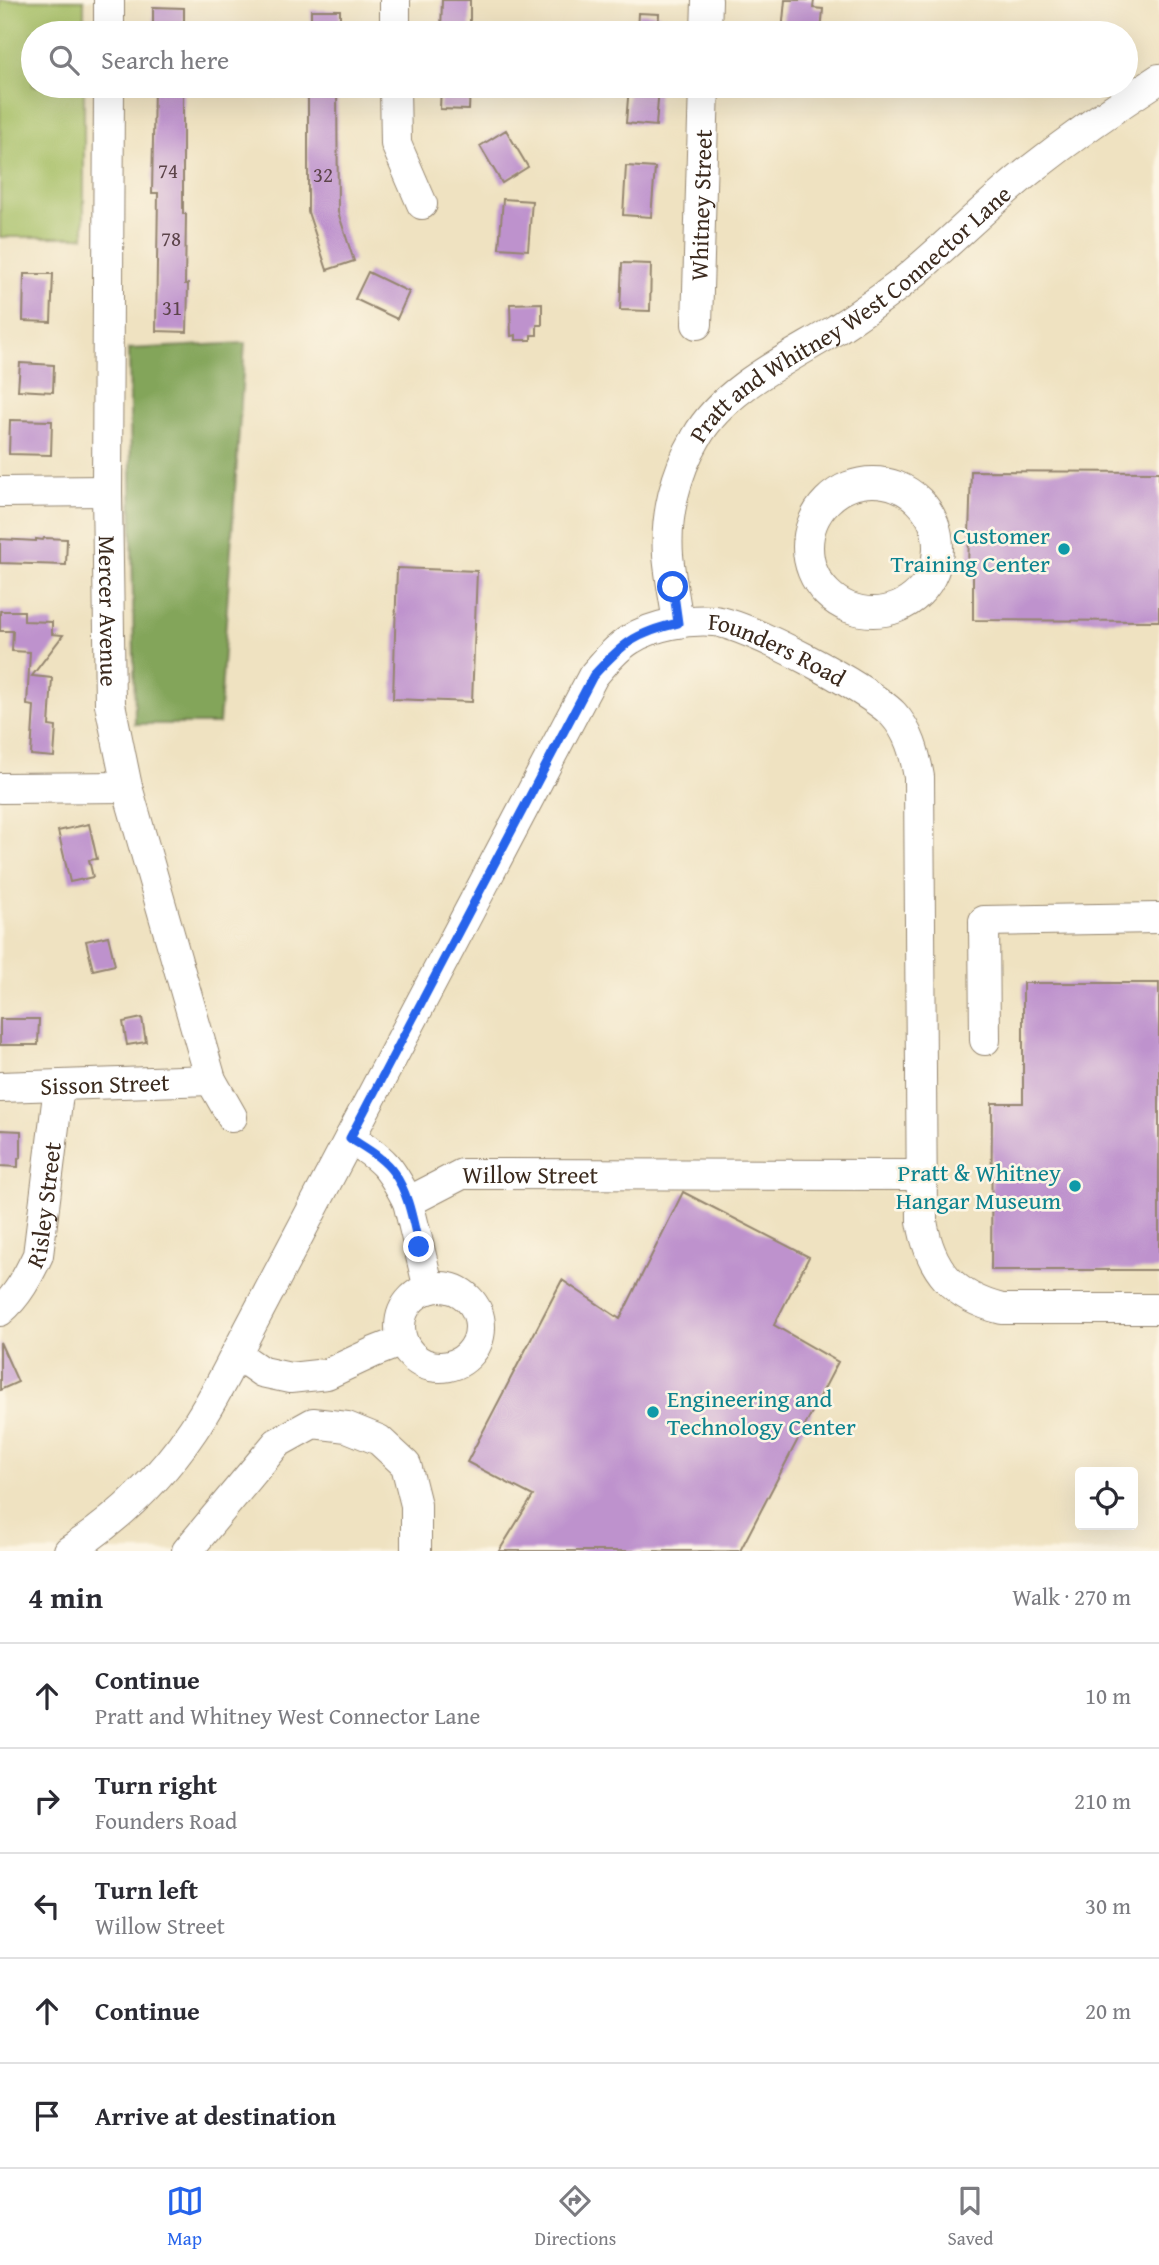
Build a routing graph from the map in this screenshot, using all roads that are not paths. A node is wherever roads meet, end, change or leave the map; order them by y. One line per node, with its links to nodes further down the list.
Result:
1 (109, 0): 4 (street)
2 (395, 0): 5 (street)
3 (706, 0): 6 (street)
4 (109, 21)
5 (395, 21)
6 (706, 21)
7 (1159, 79): 8 (street, Pratt and Whitney West Connector Lane)
8 (1138, 92)
9 (109, 98): 15 (street, Mercer Avenue)
10 (395, 98): 13 (street)
11 (704, 98): 14 (street, Whitney Street)
12 (1129, 98): 18 (street, Pratt and Whitney West Connector Lane)
13 (422, 204)
14 (697, 324)
15 (107, 491): 16 (street); 19 (street, Mercer Avenue)
16 (0, 492)
17 (932, 518): 17 (street)
18 (678, 623): 27 (street, Founders Road); 28 (street, Founders Road)
19 (127, 787): 20 (street); 23 (street, Mercer Avenue)
20 (0, 788)
21 (1159, 918): 22 (street)
22 (985, 1040)
23 (211, 1080): 24 (street, Sisson Street); 26 (street, Mercer Avenue)
24 (58, 1086): 25 (street, Sisson Street); 32 (street, Risley Street)
25 (0, 1087)
26 (232, 1117)
27 (350, 1138): 29 (street); 34 (street)
28 (921, 1175): 29 (street, Willow Street); 31 (street)
29 (408, 1202): 30 (street)
30 (429, 1289): 33 (street); 33 (street)
31 (1159, 1309)
32 (0, 1311)
33 (402, 1341): 35 (street)
34 (236, 1354): 35 (street); 37 (street)
35 (309, 1376): 36 (street)
36 (313, 1423): 38 (street); 39 (street)
37 (69, 1551)
38 (187, 1551)
39 (416, 1551)

